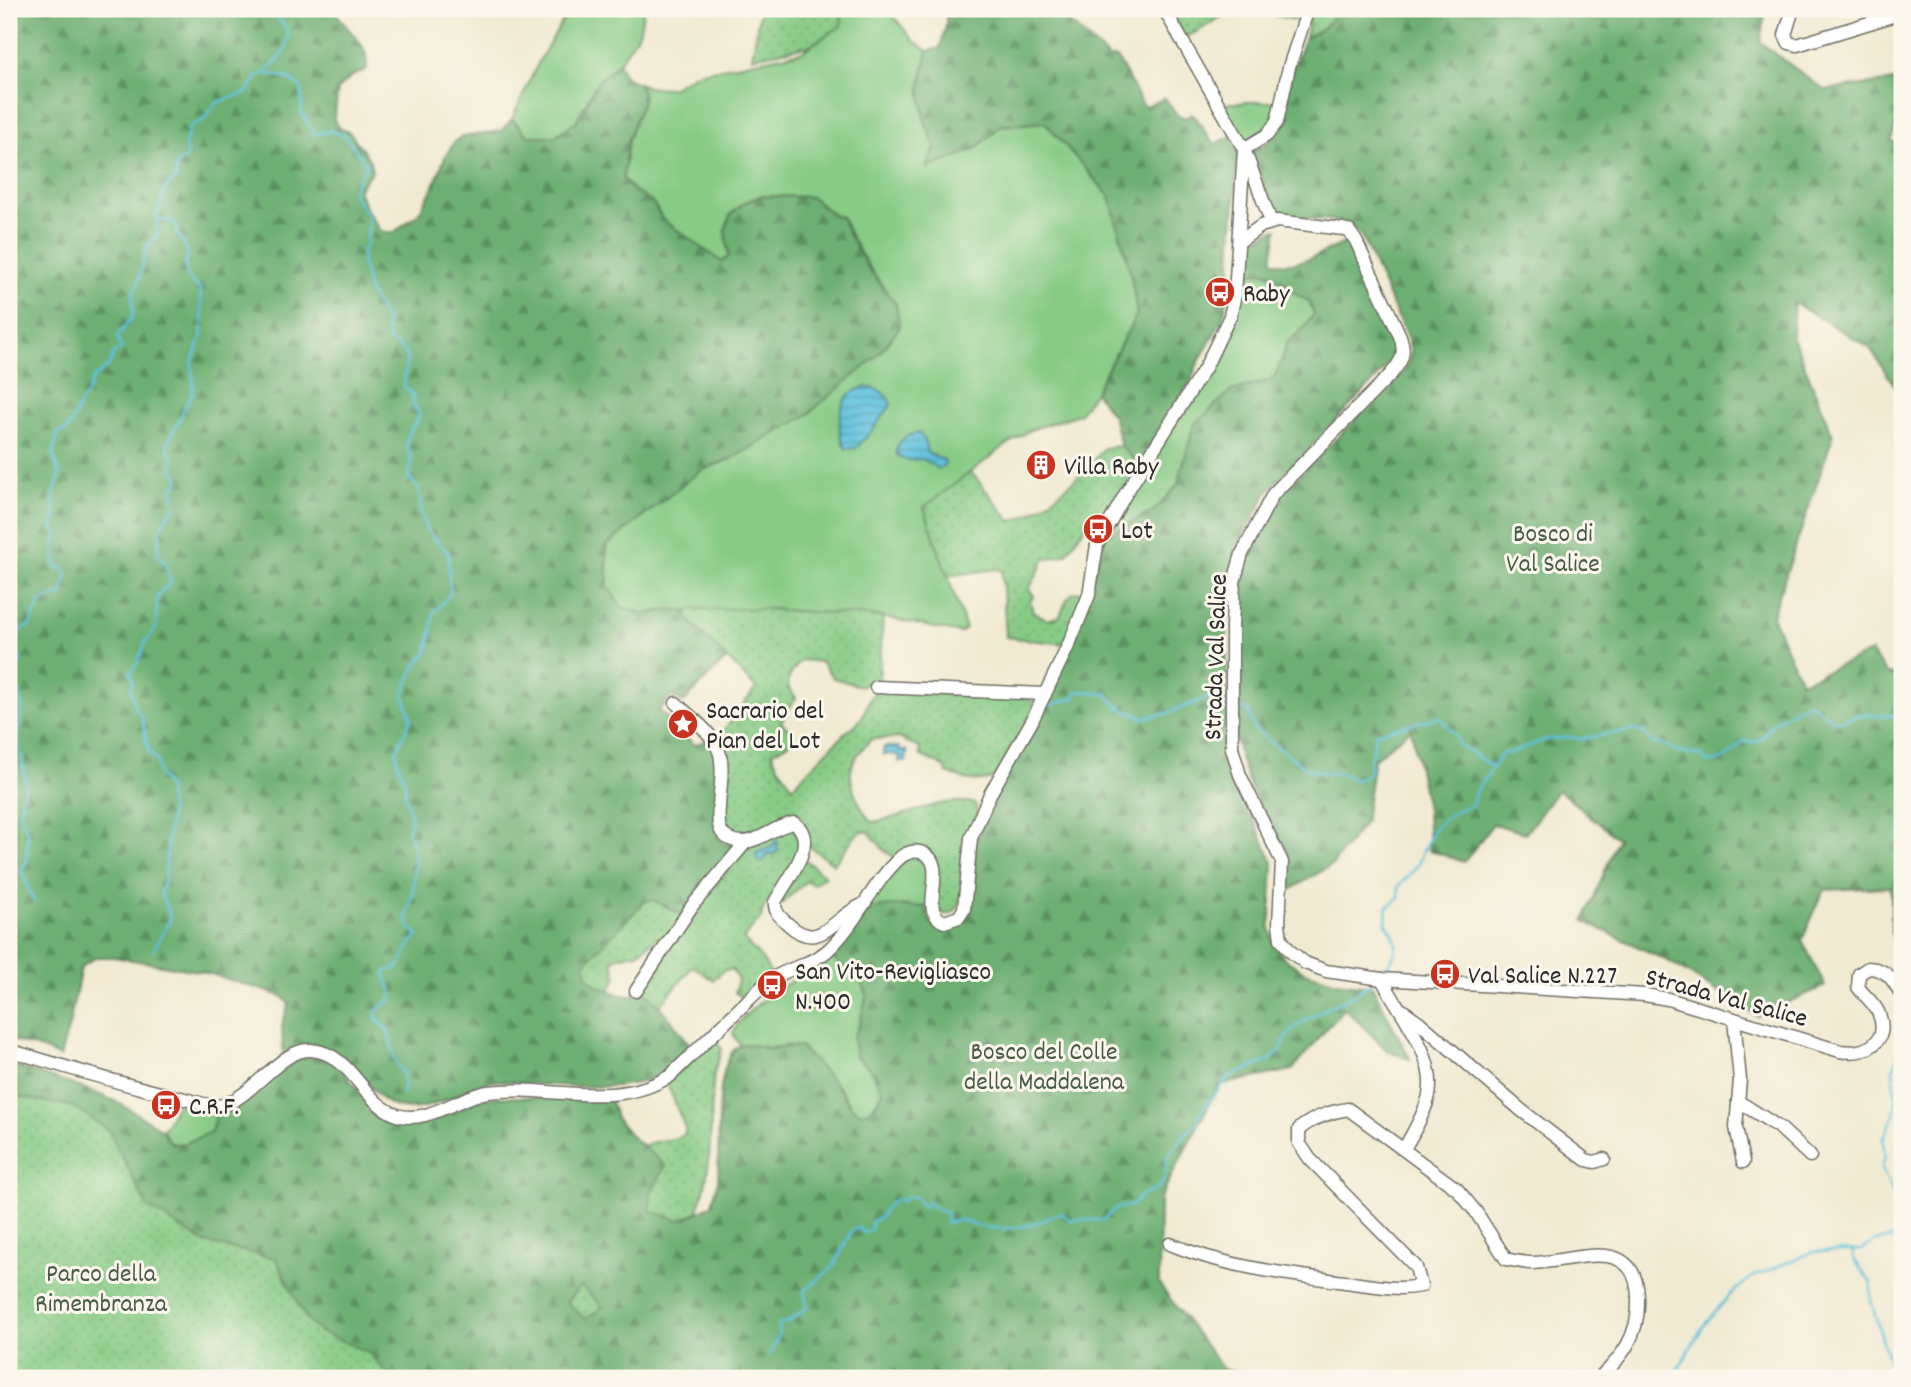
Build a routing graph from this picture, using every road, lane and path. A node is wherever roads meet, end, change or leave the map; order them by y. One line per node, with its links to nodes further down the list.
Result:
1 (1164, 9): 5 (street)
2 (1308, 9): 5 (street)
3 (1793, 9): 4 (street)
4 (1902, 13)
5 (1244, 149): 6 (street); 7 (street)
6 (1271, 222): 7 (street); 13 (street, Strada Val Salice)
7 (1239, 242): 9 (street)
8 (876, 687): 9 (street)
9 (1045, 694): 12 (street)
10 (676, 703): 11 (street)
11 (746, 842): 12 (street); 14 (street)
12 (864, 904): 18 (street)
13 (1376, 979): 16 (street); 17 (street, Strada Val Salice)
14 (636, 991)
15 (1902, 996): 17 (street, Strada Val Salice)
16 (1402, 1010): 20 (street); 22 (street)
17 (1734, 1019): 19 (street)
18 (9, 1050)
19 (1738, 1101): 21 (street); 23 (street)
20 (1404, 1149): 24 (street); 25 (street)
21 (1810, 1156)
22 (1604, 1159)
23 (1742, 1162)
24 (1170, 1244)
25 (1600, 1378)

